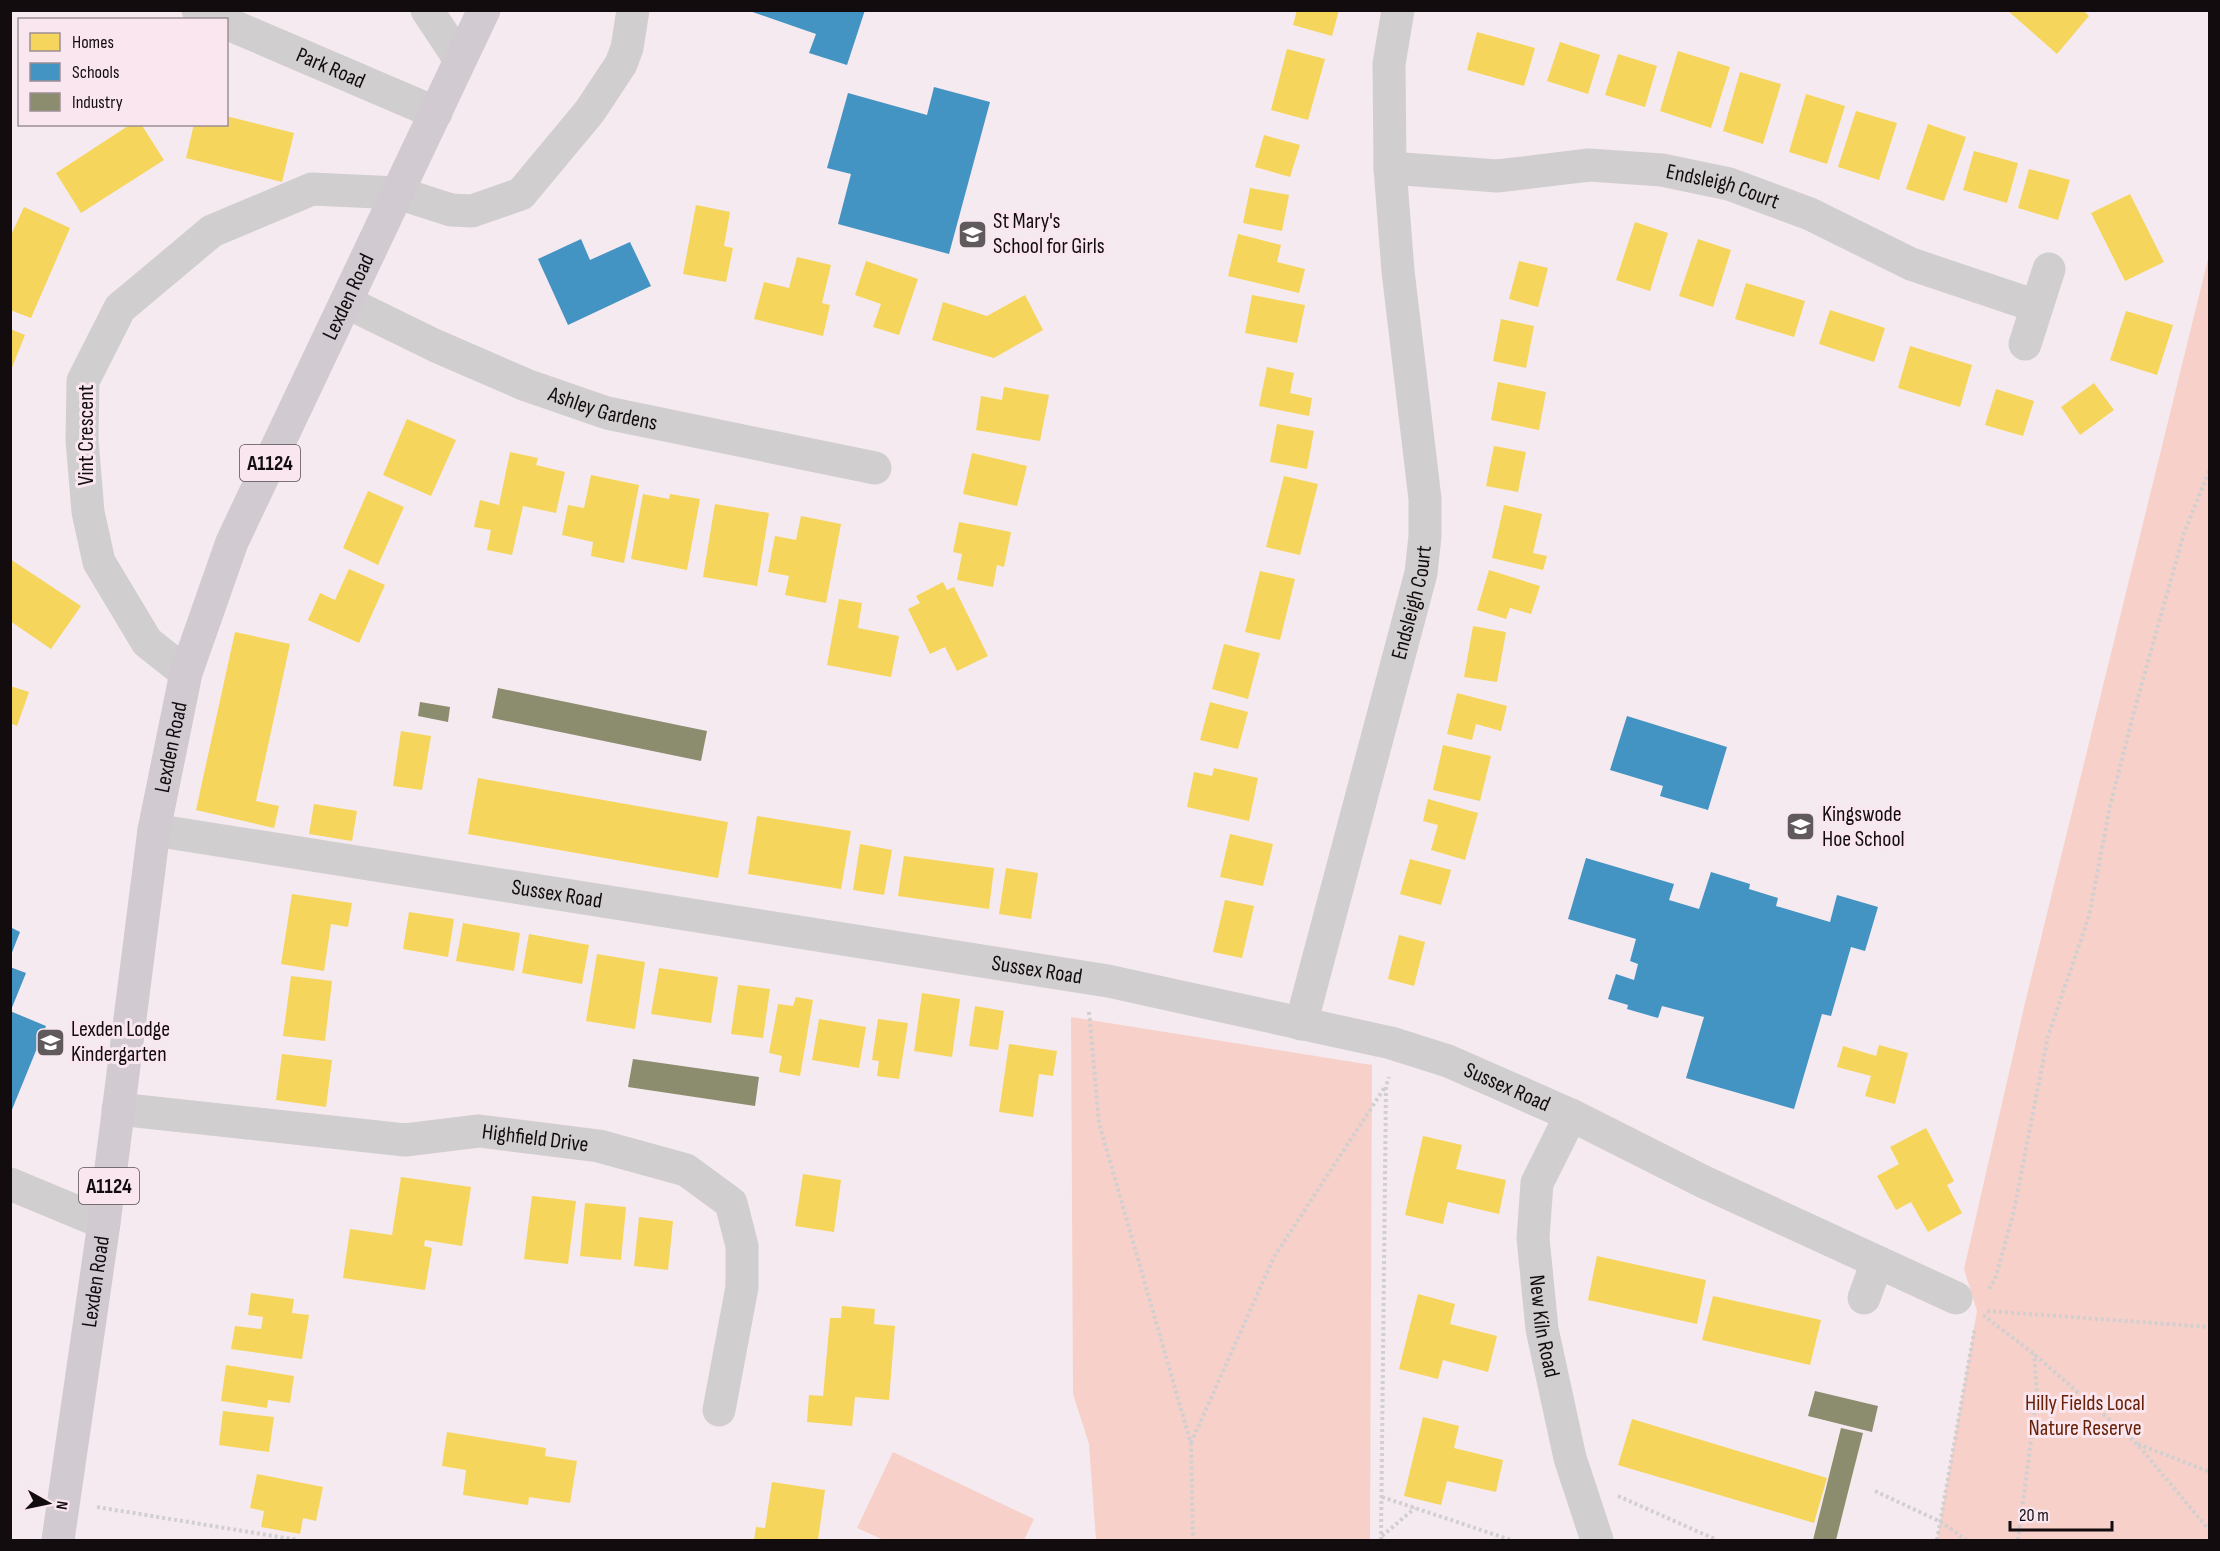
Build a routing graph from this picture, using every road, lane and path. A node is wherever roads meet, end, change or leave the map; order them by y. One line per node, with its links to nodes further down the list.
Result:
1 (198, 10): 6 (street)
2 (427, 10): 8 (street)
3 (484, 10): 8 (main road, Lexden Road / A1124)
4 (633, 10): 11 (street, Vint Crescent)
5 (1398, 10): 10 (street, Endsleigh Court)
6 (215, 18)
7 (228, 24): 9 (street, Park Road)
8 (460, 60): 9 (main road, Lexden Road / A1124)
9 (436, 113): 11 (main road, Lexden Road / A1124)
10 (1390, 168): 14 (street, Endsleigh Court); 21 (street, Endsleigh Court)
11 (398, 193): 13 (main road, Lexden Road / A1124); 18 (street, Vint Crescent)
12 (2049, 268): 14 (street)
13 (346, 302): 16 (street, Ashley Gardens); 18 (main road, Lexden Road / A1124)
14 (2036, 306): 15 (street)
15 (2025, 344)
16 (875, 468)
17 (2210, 469): 30 (path)
18 (186, 673): 19 (main road, Lexden Road / A1124)
19 (154, 830): 20 (street, Sussex Road); 24 (main road, Lexden Road / A1124)
20 (1087, 978): 21 (street, Sussex Road); 35 (path)
21 (1301, 1024): 22 (street, Sussex Road)
22 (1391, 1043): 23 (path); 25 (street, Sussex Road)
23 (1386, 1086): 35 (path); 39 (path)
24 (118, 1109): 27 (main road, Lexden Road / A1124); 33 (street, Highfield Drive)
25 (1571, 1115): 28 (street, Sussex Road); 37 (street, New Kiln Road)
26 (10, 1184): 27 (street)
27 (104, 1223): 40 (main road, Lexden Road / A1124)
28 (1877, 1262): 29 (street); 30 (street, Sussex Road)
29 (1864, 1298)
30 (1974, 1306): 31 (path); 32 (path); 42 (path)
31 (2210, 1327)
32 (2034, 1354): 34 (path); 53 (path)
33 (718, 1410)
34 (2136, 1443): 36 (path); 43 (path)
35 (1191, 1444): 47 (path)
36 (2210, 1472)
37 (1578, 1482): 49 (street, New Kiln Road); 50 (path)
38 (1875, 1491): 42 (path)
39 (1382, 1497): 41 (path); 44 (path)
40 (64, 1502): 45 (main road, Lexden Road / A1124); 46 (path)
41 (1415, 1508): 44 (path); 48 (path)
42 (1941, 1522): 51 (path); 52 (path)
43 (2210, 1531)
44 (1381, 1538)
45 (58, 1540)
46 (298, 1540)
47 (1193, 1540)
48 (1511, 1540)
49 (1597, 1540)
50 (1718, 1540)
51 (1937, 1540)
52 (1966, 1540)
53 (2018, 1540)

